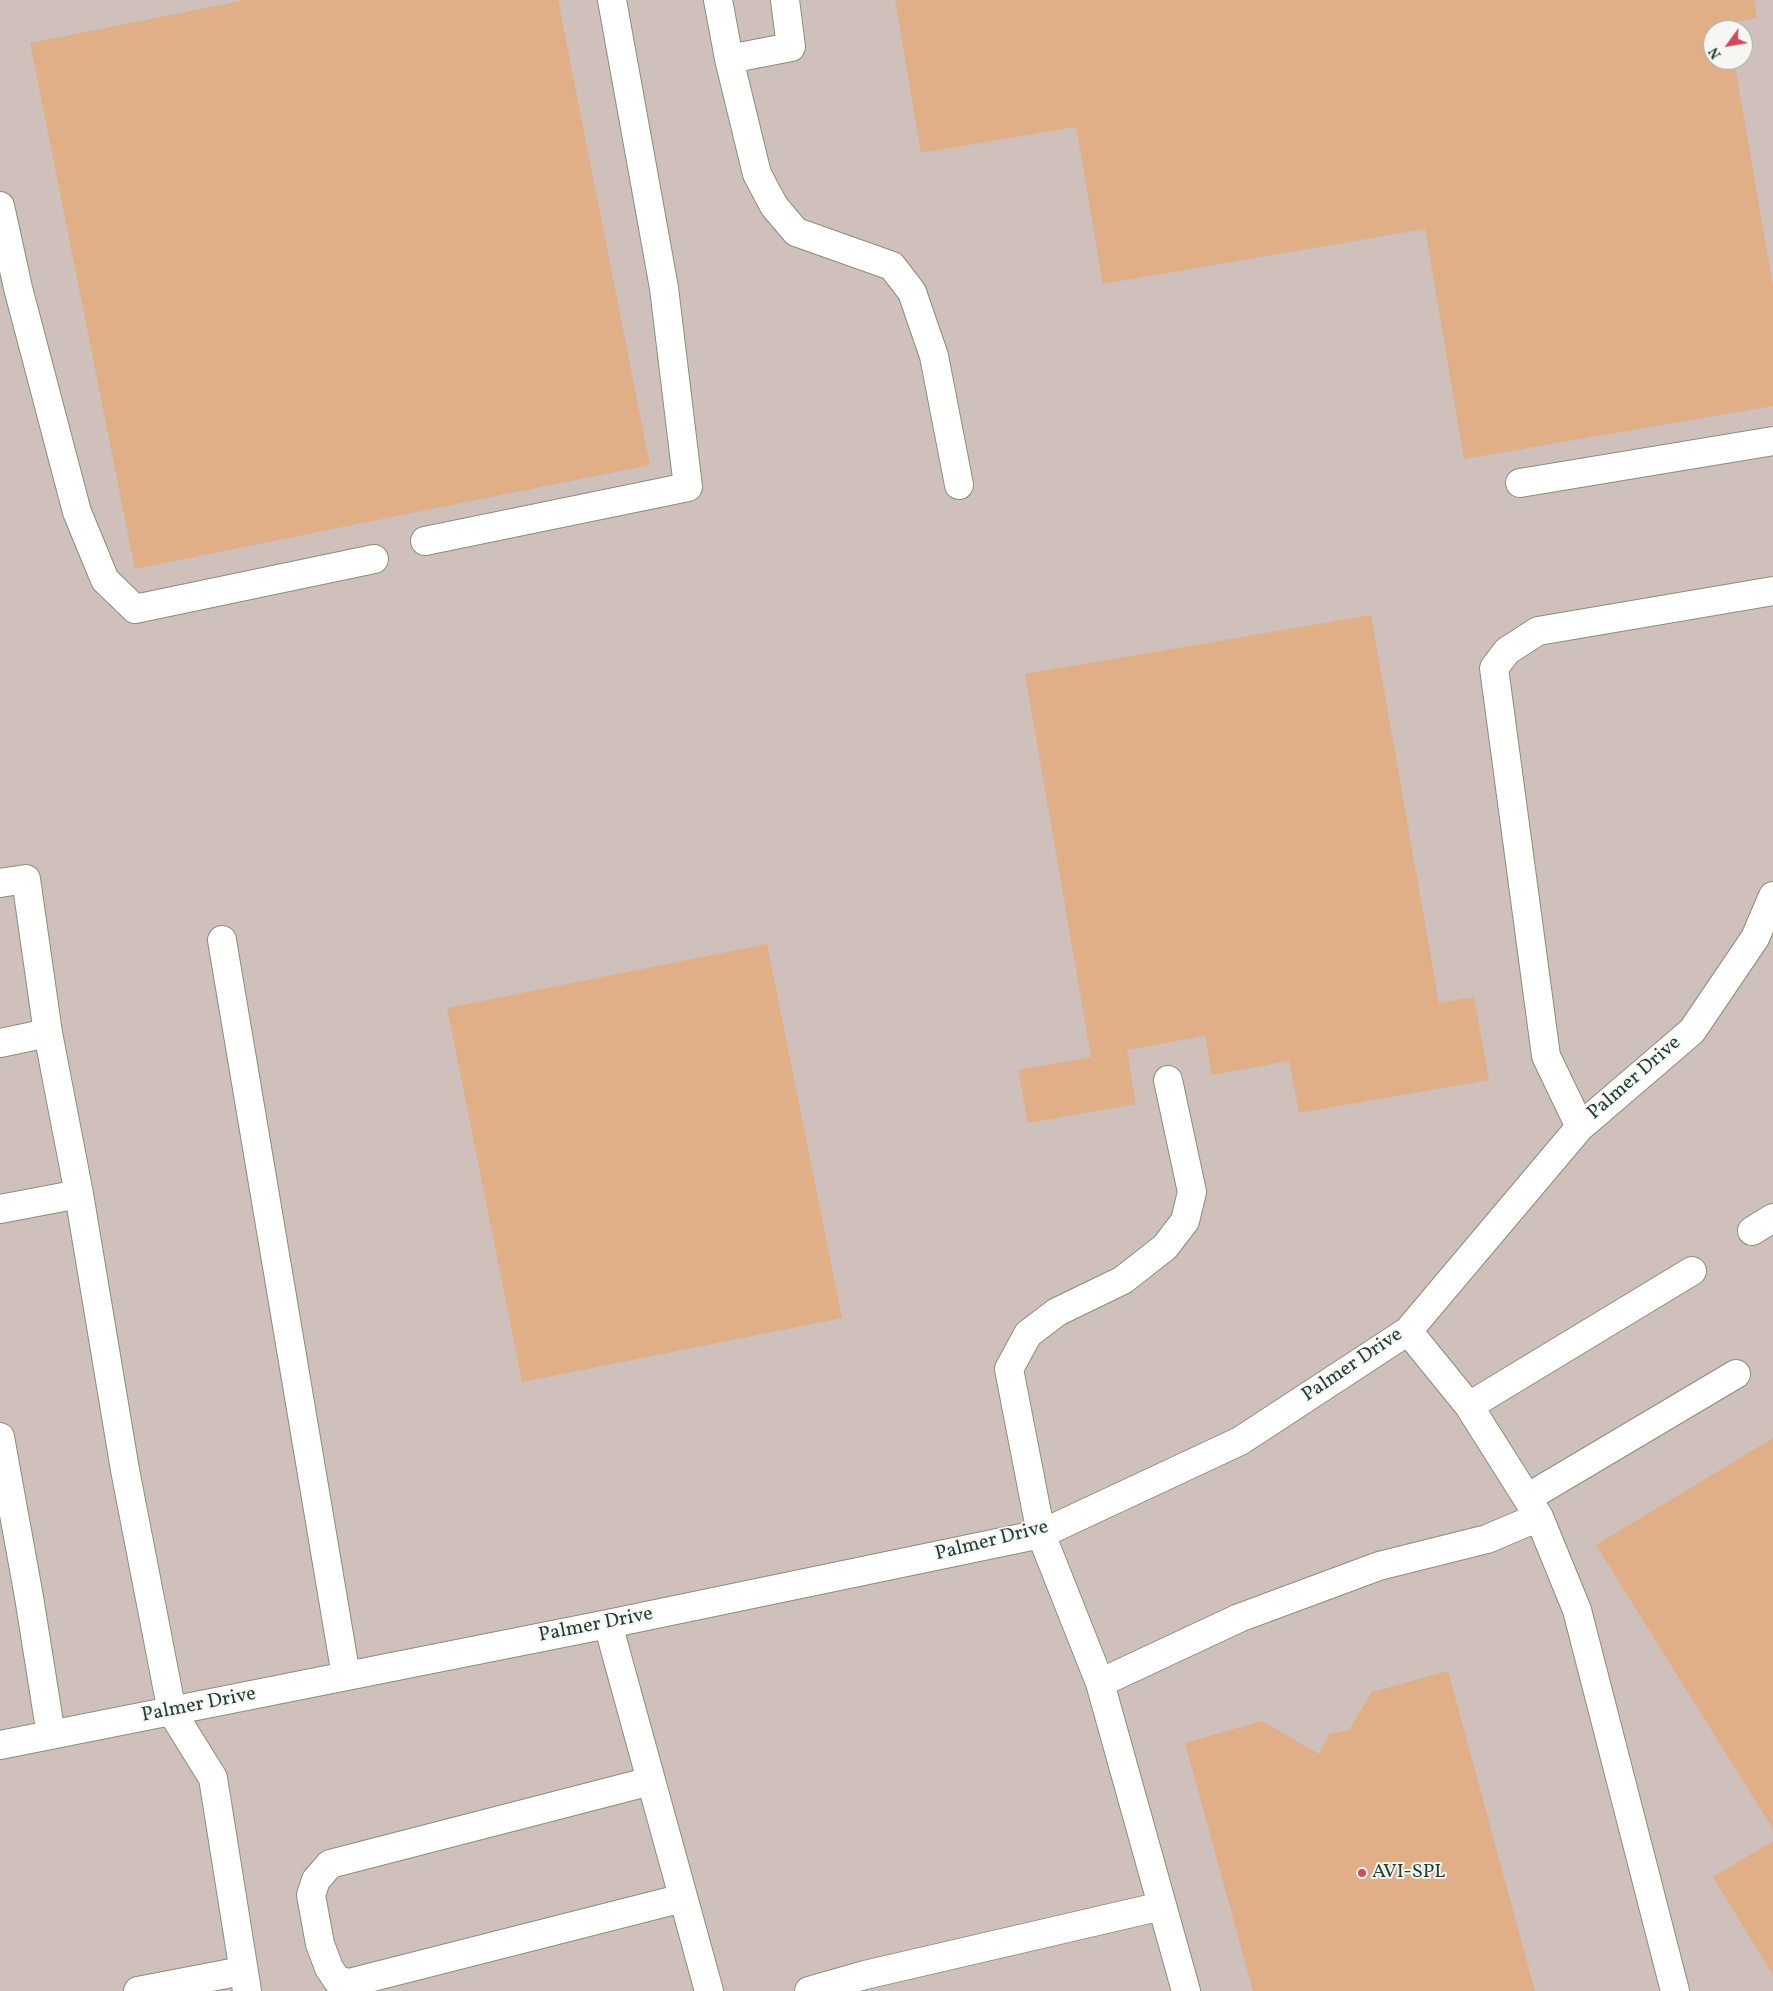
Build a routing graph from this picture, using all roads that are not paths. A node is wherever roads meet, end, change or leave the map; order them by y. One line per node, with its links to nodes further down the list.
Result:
1 (612, 0): 9 (street)
2 (718, 0): 4 (street)
3 (785, 0): 4 (street)
4 (729, 59): 8 (street)
5 (0, 206): 10 (street)
6 (1773, 441): 7 (street)
7 (1520, 482)
8 (958, 485)
9 (425, 541)
10 (374, 559)
11 (1773, 591): 18 (street)
12 (0, 883): 15 (street)
13 (1773, 896): 18 (street, Palmer Drive)
14 (222, 940): 29 (street)
15 (48, 1033): 16 (street); 19 (street)
16 (0, 1043)
17 (1168, 1080): 27 (street)
18 (1580, 1127): 22 (street, Palmer Drive)
19 (79, 1194): 20 (street); 31 (street)
20 (0, 1209)
21 (1692, 1271): 24 (street)
22 (1408, 1331): 24 (street); 27 (street, Palmer Drive)
23 (1736, 1374): 26 (street)
24 (1470, 1406): 26 (street)
25 (0, 1437): 32 (street)
26 (1533, 1508): 30 (street); 42 (street)
27 (1041, 1534): 28 (street, Palmer Drive); 30 (street)
28 (608, 1624): 29 (street, Palmer Drive); 34 (street)
29 (346, 1676): 31 (street, Palmer Drive)
30 (1100, 1683): 36 (street)
31 (172, 1712): 32 (street, Palmer Drive); 37 (street)
32 (51, 1735): 33 (street, Palmer Drive)
33 (0, 1745)
34 (650, 1780): 35 (street); 35 (street)
35 (683, 1898): 39 (street)
36 (1162, 1906): 40 (street); 41 (street)
37 (244, 1981): 38 (street)
38 (138, 1991)
39 (709, 1991)
40 (809, 1991)
41 (1186, 1991)
42 (1675, 1991)

